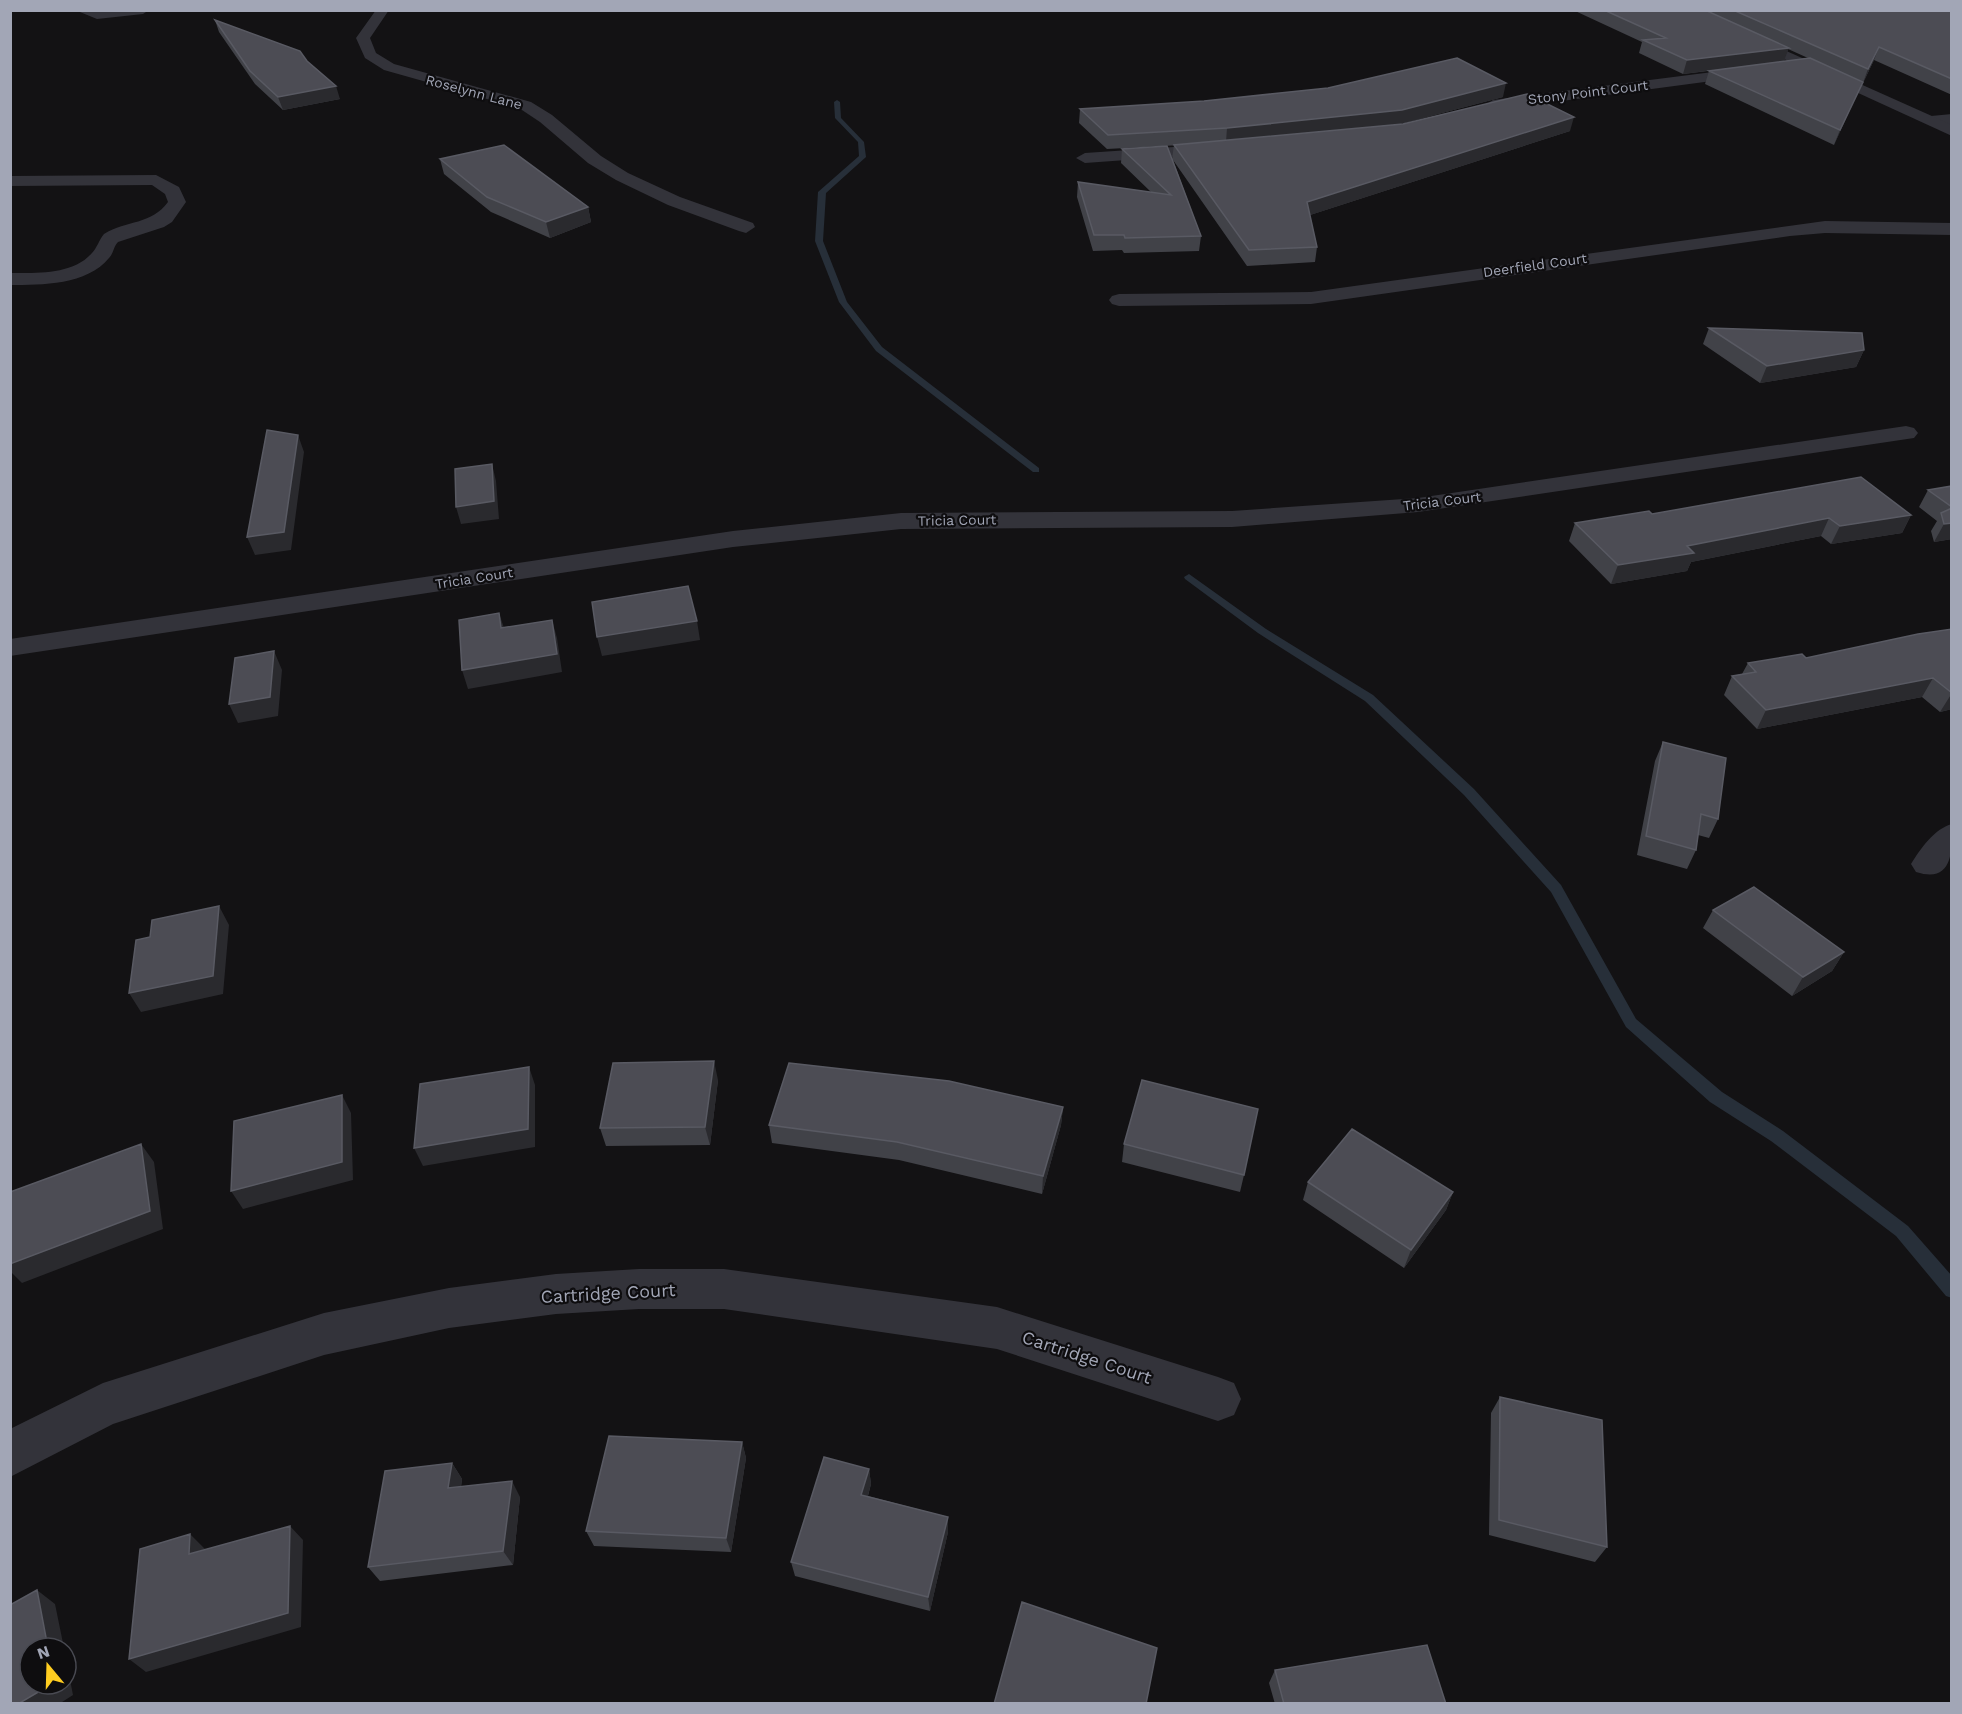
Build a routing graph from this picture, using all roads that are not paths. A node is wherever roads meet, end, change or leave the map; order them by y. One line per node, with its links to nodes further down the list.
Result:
1 (81, 10): 2 (street)
2 (143, 10)
3 (383, 10): 13 (street, Roselynn Lane)
4 (1683, 10): 5 (street)
5 (1807, 65): 6 (street, Stony Point Court); 8 (street)
6 (1479, 108)
7 (1952, 119): 8 (street)
8 (1931, 121): 9 (street)
9 (1952, 131)
10 (1238, 147): 11 (street)
11 (1085, 158)
12 (10, 181): 15 (street)
13 (746, 227)
14 (1952, 229): 16 (street, Deerfield Court)
15 (10, 279)
16 (1119, 300)
17 (1906, 433): 18 (street, Tricia Court)
18 (10, 648)
19 (1952, 835): 20 (street)
20 (1928, 864)
21 (1218, 1399): 22 (street, Cartridge Court)
22 (10, 1454)

